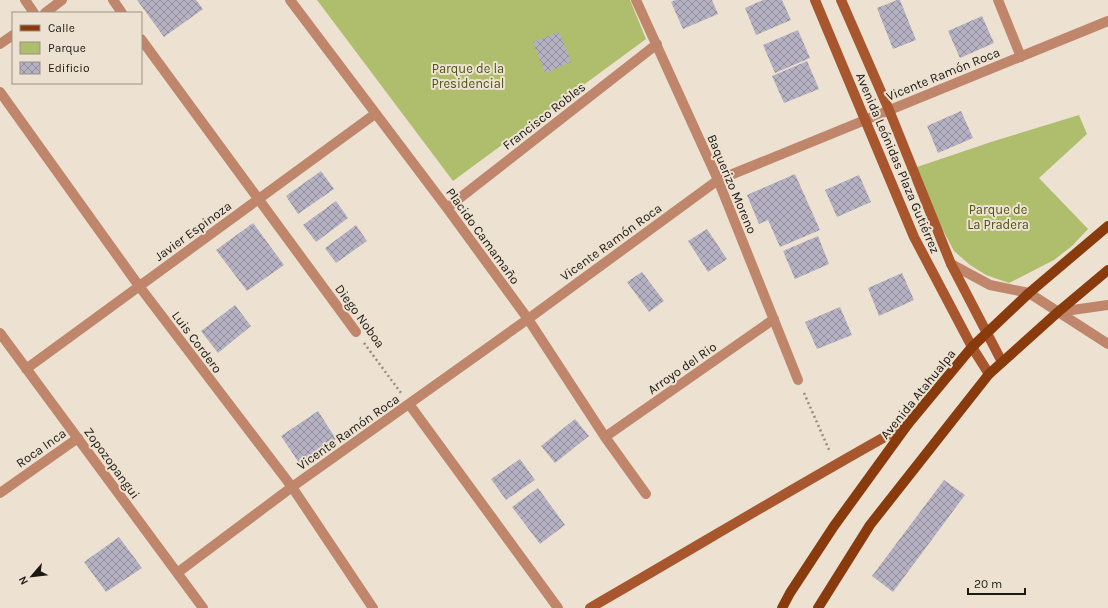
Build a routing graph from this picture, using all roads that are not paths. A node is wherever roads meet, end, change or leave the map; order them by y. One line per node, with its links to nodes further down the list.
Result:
1 (25, 0): 9 (street)
2 (62, 0): 10 (street)
3 (113, 0): 11 (street)
4 (290, 0): 20 (street, Placido Camamaño)
5 (636, 0): 16 (street, Baquerizo Moreno)
6 (815, 0): 21 (main road, Avenida Leónidas Plaza Gutiérrez)
7 (841, 0): 19 (main road, Avenida Leónidas Plaza Gutiérrez)
8 (998, 0): 17 (street)
9 (33, 12)
10 (46, 12)
11 (121, 12)
12 (1108, 21): 17 (street, Vicente Ramón Roca)
13 (12, 36): 15 (street)
14 (142, 40): 23 (street, Diego Noboa)
15 (0, 44)
16 (657, 44): 22 (street, Baquerizo Moreno); 24 (street, Francisco Robles)
17 (1021, 57): 19 (street, Vicente Ramón Roca)
18 (0, 92): 28 (street, Luis Cordero)
19 (888, 110): 21 (street, Vicente Ramón Roca); 26 (main road, Avenida Leónidas Plaza Gutiérrez)
20 (376, 114): 23 (street, Javier Espinoza); 24 (street, Placido Camamaño)
21 (865, 120): 22 (street, Vicente Ramón Roca); 38 (main road, Avenida Leónidas Plaza Gutiérrez)
22 (718, 180): 32 (street, Vicente Ramón Roca); 33 (street, Baquerizo Moreno)
23 (259, 200): 28 (street, Javier Espinoza); 34 (street, Diego Noboa)
24 (447, 208): 32 (street, Placido Camamaño)
25 (1108, 226): 29 (main road, Avenida Atahualpa)
26 (951, 264): 29 (street, Avenida Leónidas Plaza Gutiérrez); 36 (main road)
27 (1108, 270): 31 (main road)
28 (138, 286): 40 (street, Javier Espinoza); 47 (street, Luis Cordero)
29 (1029, 293): 31 (street, Avenida Leónidas Plaza Gutiérrez); 36 (main road, Avenida Atahualpa)
30 (1108, 305): 31 (street)
31 (1058, 312): 37 (street, Avenida Leónidas Plaza Gutiérrez); 39 (main road)
32 (528, 319): 43 (street, Vicente Ramón Roca); 45 (street, Placido Camamaño)
33 (774, 319): 42 (street, Baquerizo Moreno); 45 (street, Arroyo del Rio)
34 (356, 332)
35 (0, 333): 40 (street, Zopozopangui)
36 (987, 334): 38 (main road, Avenida Atahualpa); 39 (main road)
37 (1108, 344)
38 (972, 347): 41 (main road, Avenida Leónidas Plaza Gutiérrez); 44 (main road, Avenida Atahualpa)
39 (1002, 362): 41 (main road)
40 (26, 369): 46 (street, Zopozopangui)
41 (989, 374): 56 (main road)
42 (798, 380)
43 (409, 404): 47 (street, Vicente Ramón Roca); 53 (street)
44 (908, 424): 54 (main road); 55 (main road, Avenida Atahualpa)
45 (605, 437): 49 (street, Placido Camamaño)
46 (78, 438): 48 (street, Roca Inca); 50 (street, Zopozopangui)
47 (292, 487): 50 (street, Vicente Ramón Roca); 52 (street, Luis Cordero)
48 (0, 493)
49 (646, 494)
50 (177, 573): 51 (street, Zopozopangui)
51 (203, 608)
52 (373, 608)
53 (558, 608)
54 (590, 608)
55 (782, 608)
56 (818, 608)

